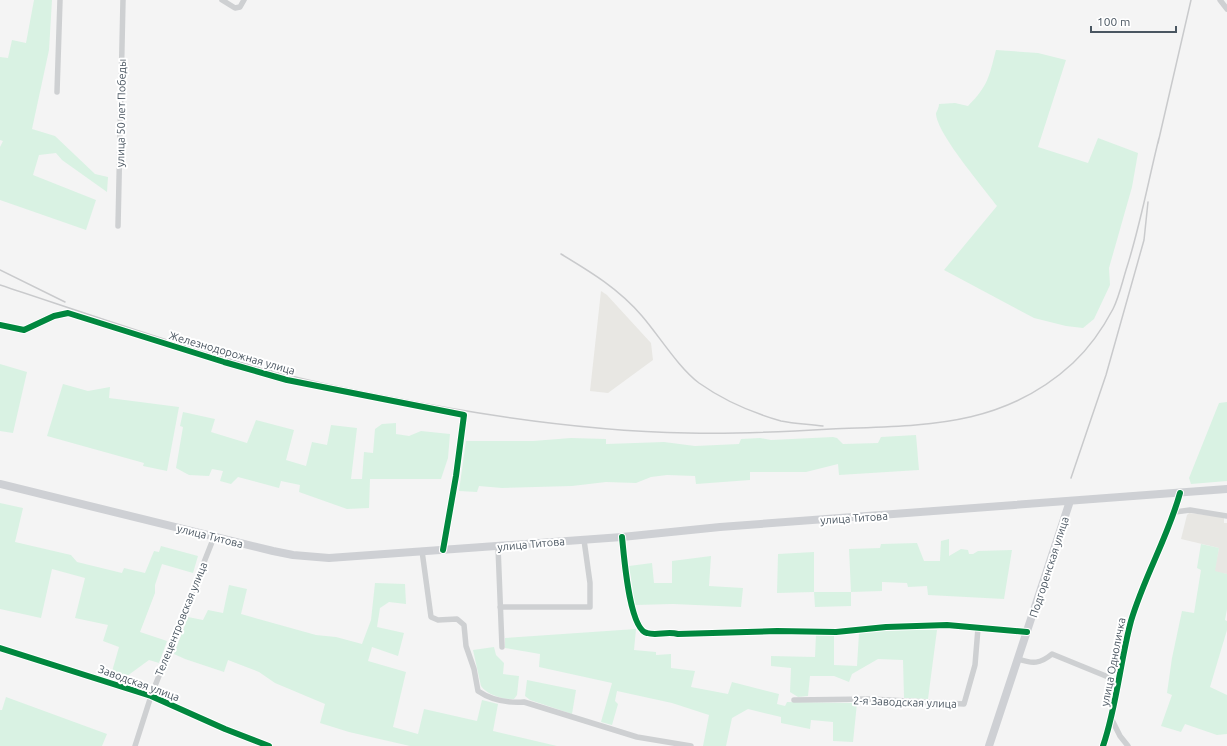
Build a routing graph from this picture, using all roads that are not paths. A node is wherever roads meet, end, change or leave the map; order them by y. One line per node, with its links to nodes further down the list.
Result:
1 (60, 0): 7 (street)
2 (123, 0): 8 (street, улица 50 лет Победы)
3 (222, 0): 4 (street)
4 (244, 0)
5 (1220, 0): 6 (street)
6 (1227, 8)
7 (57, 92)
8 (118, 226)
9 (0, 326): 20 (street, Железнодорожная улица)
10 (0, 484): 16 (main road, улица Титова)
11 (1227, 489): 12 (main road, улица Титова)
12 (1180, 493): 13 (main road, улица Титова); 14 (street, улица Одноличка)
13 (1070, 501): 17 (main road, улица Титова); 24 (main road, Подгоренская улица)
14 (1175, 512): 15 (street); 28 (street, улица Одноличка)
15 (1227, 516)
16 (214, 537): 21 (main road, улица Титова); 29 (street, Телецентровская улица)
17 (622, 537): 18 (main road, улица Титова); 23 (street)
18 (584, 540): 19 (main road, улица Титова); 22 (street)
19 (498, 547): 20 (main road, улица Титова); 22 (street)
20 (442, 550): 21 (main road, улица Титова)
21 (422, 551): 34 (street)
22 (500, 607): 25 (street)
23 (978, 628): 24 (street); 30 (street, 2-я Заводская улица)
24 (1027, 632): 27 (main road, Подгоренская улица)
25 (502, 647)
26 (0, 648): 29 (street, Заводская улица)
27 (1018, 659): 28 (street); 35 (main road, Подгоренская улица)
28 (1118, 682): 31 (street, улица Одноличка)
29 (151, 696): 32 (street, Телецентровская улица); 33 (street, Заводская улица)
30 (794, 700)
31 (1112, 720): 36 (street, улица Одноличка); 37 (street)
32 (135, 746)
33 (268, 746)
34 (691, 746)
35 (989, 746)
36 (1103, 746)
37 (1128, 746)

